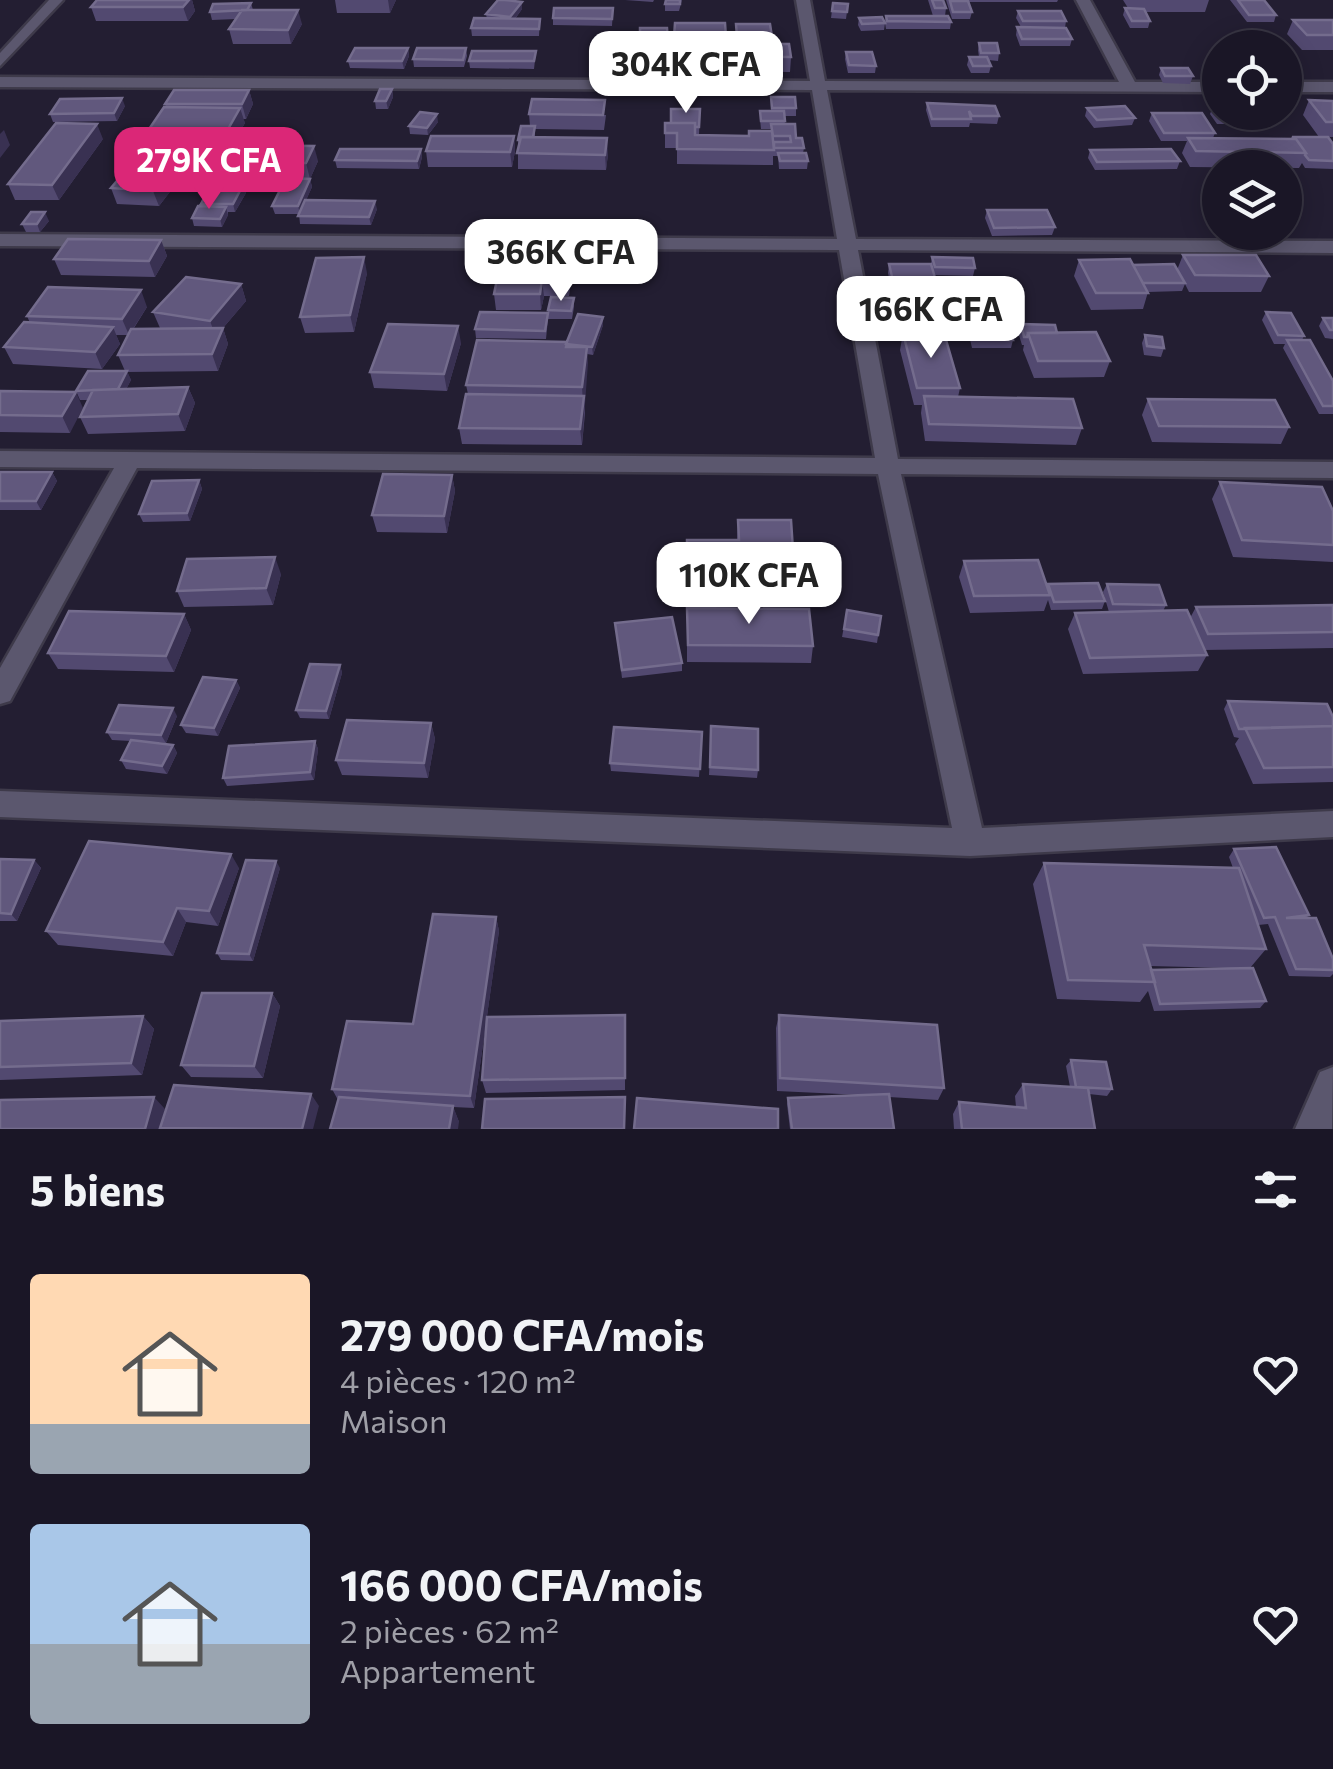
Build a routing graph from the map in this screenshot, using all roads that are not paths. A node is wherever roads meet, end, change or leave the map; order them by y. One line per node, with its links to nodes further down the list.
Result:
1 (56, 0): 4 (street)
2 (803, 0): 6 (street)
3 (1083, 0): 7 (street)
4 (0, 62)
5 (0, 82): 6 (street)
6 (816, 85): 7 (street); 12 (street)
7 (1129, 86): 8 (street)
8 (1202, 87)
9 (1302, 87): 10 (street)
10 (1333, 87)
11 (0, 240): 12 (street)
12 (845, 244): 13 (street); 16 (street)
13 (1333, 247)
14 (0, 459): 15 (street)
15 (129, 461): 16 (street); 18 (street)
16 (888, 466): 17 (street); 21 (street)
17 (1333, 470)
18 (0, 693)
19 (0, 804): 21 (street)
20 (1333, 824): 21 (street)
21 (970, 842)
22 (1333, 1085): 23 (street)
23 (1313, 1129)

